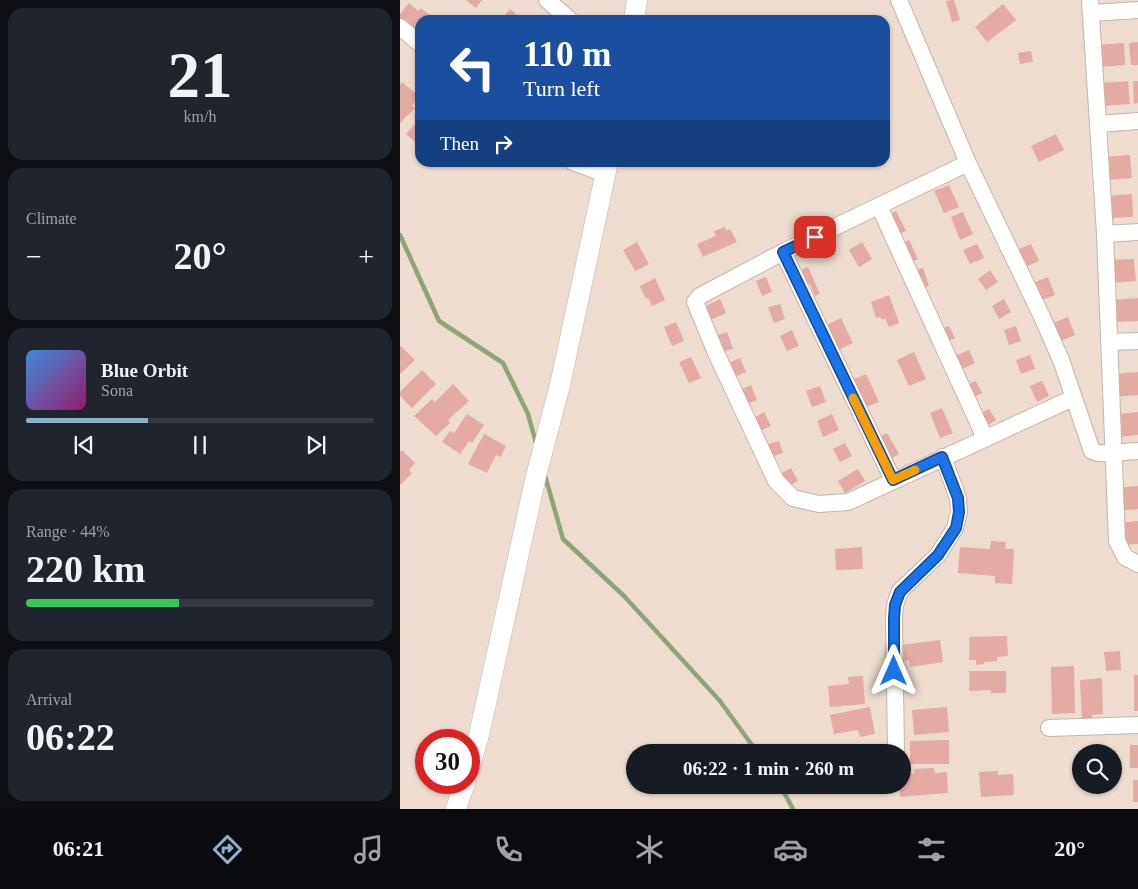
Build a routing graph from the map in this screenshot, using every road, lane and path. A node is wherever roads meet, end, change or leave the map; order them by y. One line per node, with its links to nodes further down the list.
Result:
1 (547, 0): 6 (street)
2 (637, 0): 7 (street)
3 (898, 0): 12 (street)
4 (1091, 6): 5 (street); 11 (street)
5 (1138, 10)
6 (564, 15)
7 (635, 15)
8 (400, 26): 9 (street)
9 (415, 40)
10 (1138, 122): 11 (street)
11 (1098, 124): 16 (street)
12 (968, 164): 14 (street); 20 (street)
13 (606, 168): 29 (street)
14 (879, 206): 17 (street); 21 (street)
15 (1138, 232): 16 (street)
16 (1105, 234): 19 (street)
17 (783, 252): 25 (street); 25 (street)
18 (1138, 341): 19 (street)
19 (1110, 342): 23 (street)
20 (1073, 398): 21 (street); 23 (street)
21 (985, 438): 24 (street)
22 (1138, 451): 23 (street)
23 (1113, 452): 26 (street)
24 (942, 457): 25 (street); 30 (street)
25 (893, 480)
26 (1138, 564)
27 (1138, 725): 28 (street)
28 (1049, 728)
29 (480, 730)
30 (896, 744)
31 (460, 794): 32 (street)
32 (456, 809)

